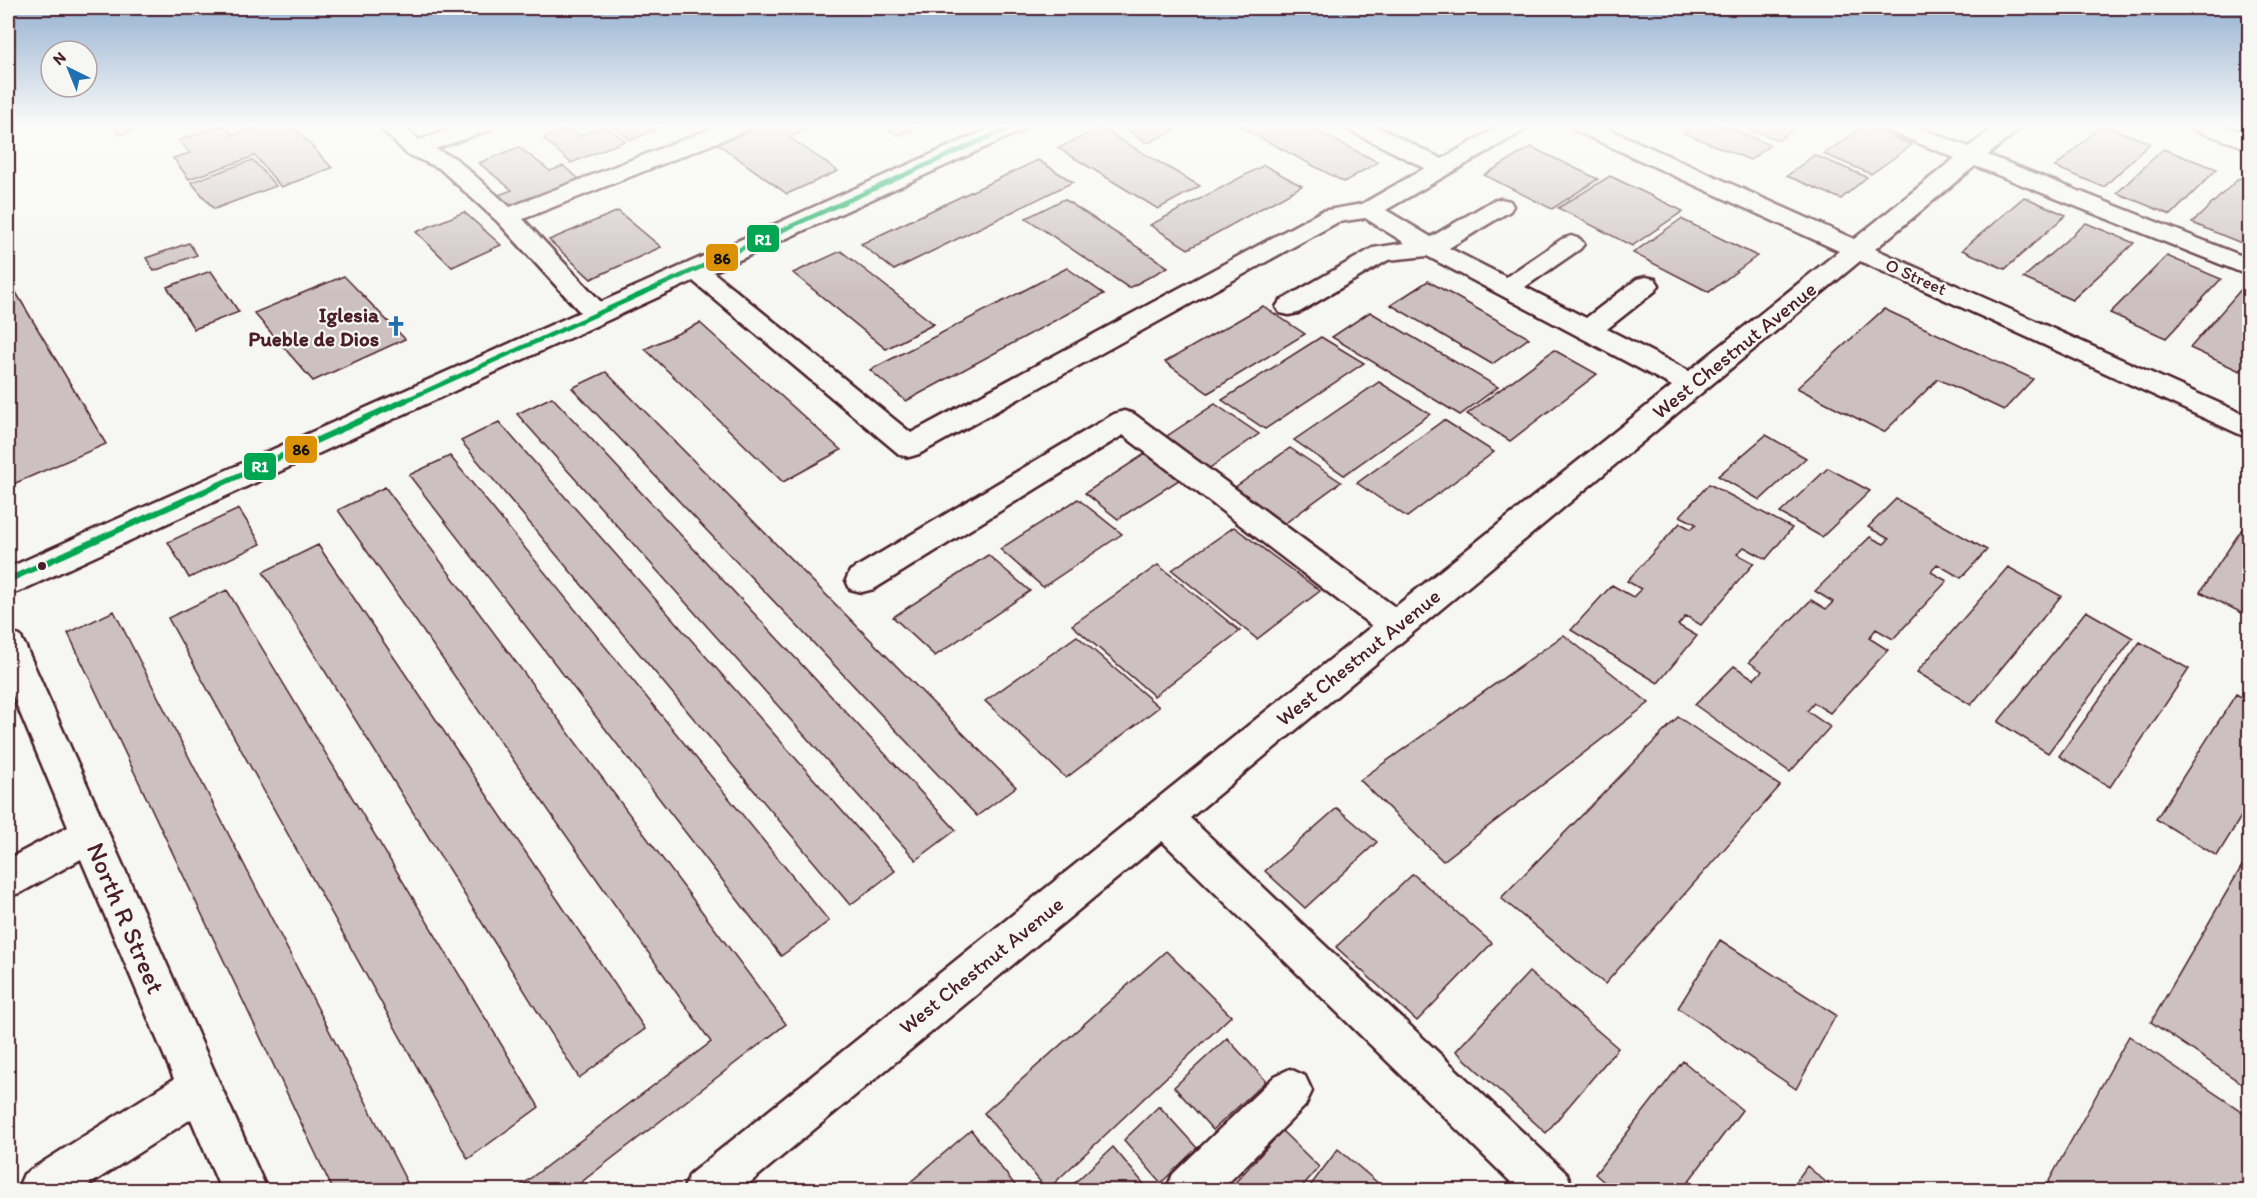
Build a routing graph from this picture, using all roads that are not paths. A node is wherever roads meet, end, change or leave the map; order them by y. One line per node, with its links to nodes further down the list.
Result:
1 (467, 181): 10 (street)
2 (598, 181): 10 (street)
3 (891, 181): 15 (street)
4 (1420, 181): 9 (street)
5 (1705, 181): 13 (street, O Street)
6 (1941, 181): 13 (street, West Chestnut Avenue)
7 (2034, 181): 14 (street)
8 (1501, 206): 12 (street)
9 (1369, 210): 12 (street); 15 (street)
10 (507, 217): 19 (street)
11 (1571, 244): 17 (street)
12 (1431, 248): 17 (street); 18 (street)
13 (1856, 250): 21 (street, West Chestnut Avenue); 22 (street, O Street)
14 (2250, 268)
15 (695, 270): 19 (street)
16 (1646, 285): 20 (street)
17 (1506, 288): 20 (street)
18 (1289, 308)
19 (597, 314): 24 (street)
20 (1588, 330): 21 (street)
21 (1691, 384): 25 (street, West Chestnut Avenue)
22 (2250, 429)
23 (862, 580): 25 (street)
24 (8, 582)
25 (1396, 626): 27 (street, West Chestnut Avenue)
26 (8, 645): 28 (street, North R Street)
27 (1163, 817): 34 (street, West Chestnut Avenue); 36 (street)
28 (90, 834): 29 (street); 30 (street, North R Street)
29 (8, 879)
30 (199, 1088): 32 (street); 33 (street, North R Street)
31 (1290, 1091): 35 (street)
32 (40, 1191)
33 (244, 1191)
34 (706, 1191)
35 (1189, 1191)
36 (1551, 1191)

